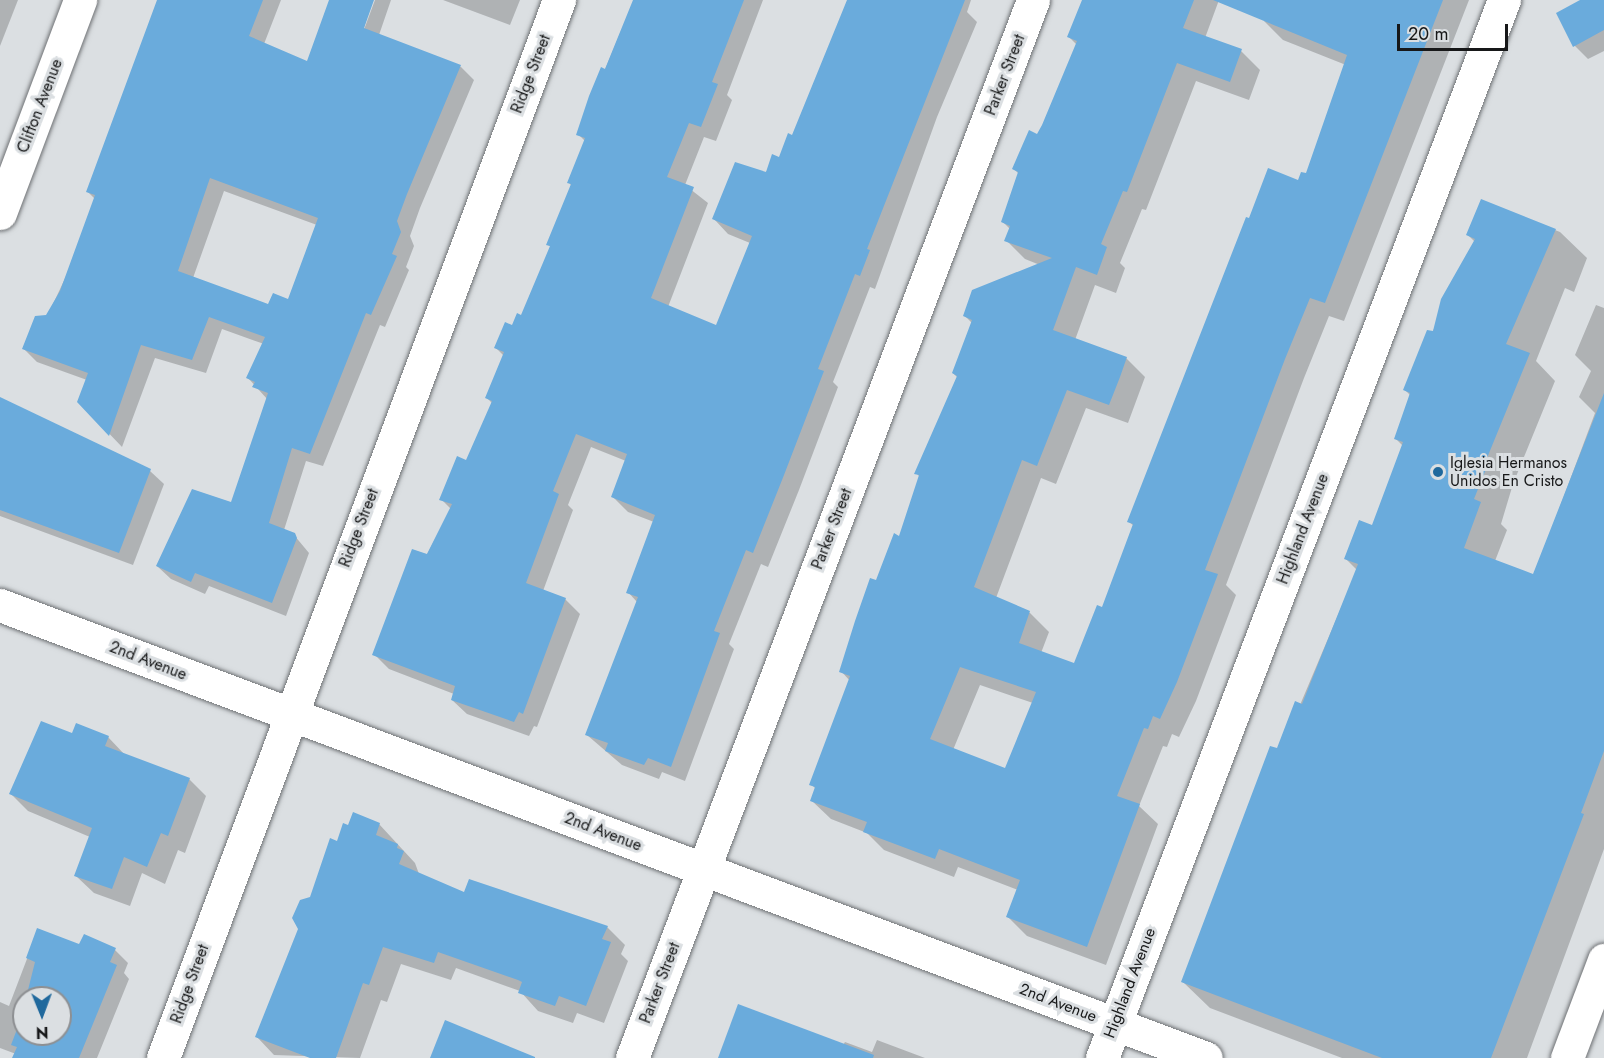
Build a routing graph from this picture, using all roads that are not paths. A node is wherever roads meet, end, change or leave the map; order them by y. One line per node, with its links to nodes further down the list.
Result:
1 (80, 0): 5 (street, Clifton Avenue)
2 (559, 0): 7 (street, Ridge Street)
3 (1033, 0): 8 (street, Parker Street)
4 (1504, 0): 10 (street, Highland Avenue)
5 (0, 213)
6 (0, 606): 7 (street, 2nd Avenue)
7 (289, 714): 8 (street, 2nd Avenue); 11 (street, Ridge Street)
8 (703, 869): 10 (street, 2nd Avenue); 12 (street, Parker Street)
9 (1604, 960): 15 (street)
10 (1114, 1024): 13 (street, Highland Avenue); 14 (street, 2nd Avenue)
11 (164, 1058)
12 (632, 1058)
13 (1102, 1058)
14 (1206, 1058)
15 (1567, 1058)

